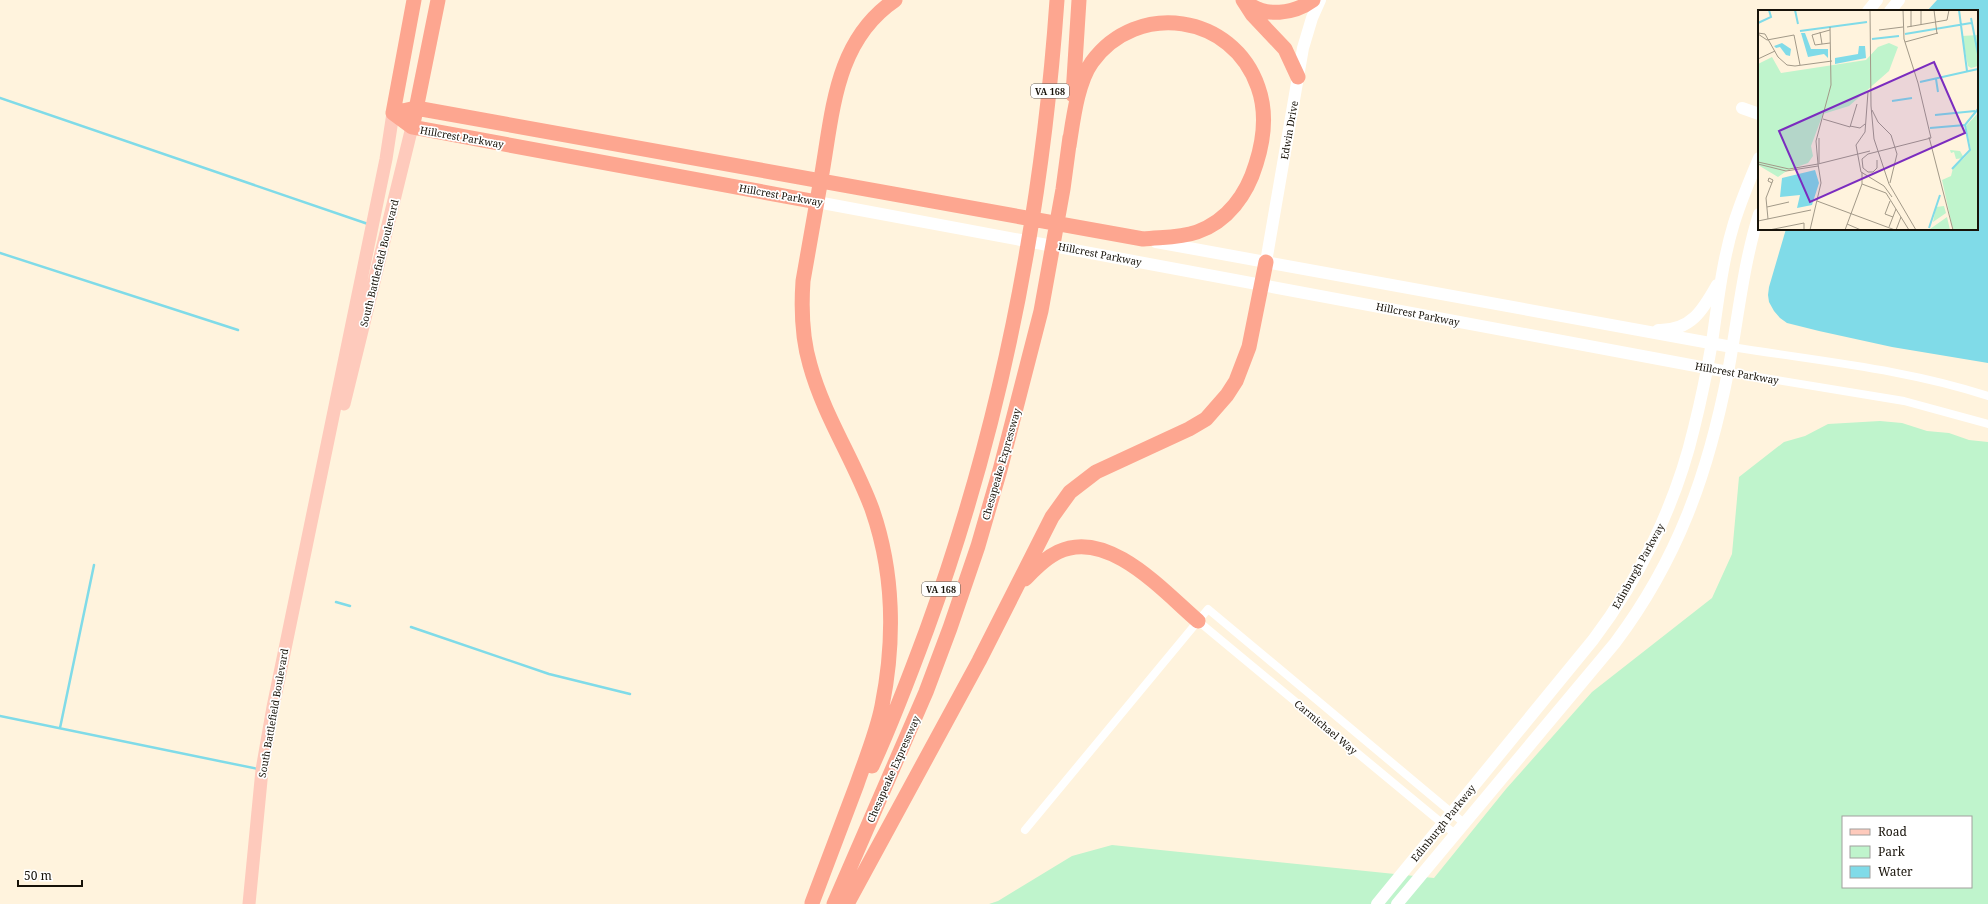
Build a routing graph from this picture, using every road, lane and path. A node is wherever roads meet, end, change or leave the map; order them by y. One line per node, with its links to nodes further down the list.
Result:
1 (414, 0): 16 (highway, South Battlefield Boulevard)
2 (438, 0): 14 (highway, South Battlefield Boulevard)
3 (895, 0): 21 (highway)
4 (1057, 0): 43 (highway, Chesapeake Expressway / VA 168)
5 (1079, 0): 19 (highway, Chesapeake Expressway / VA 168)
6 (1243, 0): 7 (highway); 13 (highway)
7 (1313, 0)
8 (1320, 0): 13 (main road, Edwin Drive)
9 (1877, 0): 11 (main road)
10 (1899, 0): 12 (main road)
11 (1869, 10)
12 (1891, 10)
13 (1298, 77): 25 (main road, Edwin Drive)
14 (416, 108): 16 (highway, Hillcrest Parkway); 18 (highway, South Battlefield Boulevard); 21 (highway, Hillcrest Parkway)
15 (1742, 108): 17 (main road)
16 (393, 113): 18 (highway, Hillcrest Parkway); 35 (main road, South Battlefield Boulevard)
17 (1758, 114)
18 (412, 127): 22 (highway, Hillcrest Parkway); 35 (main road, South Battlefield Boulevard)
19 (1069, 146): 24 (highway); 45 (highway, Chesapeake Expressway / VA 168)
20 (1758, 161): 26 (main road, Edinburgh Parkway)
21 (821, 180): 22 (highway); 24 (highway, Hillcrest Parkway)
22 (817, 202): 27 (main road, Hillcrest Parkway); 43 (highway)
23 (1758, 218): 30 (main road, Edinburgh Parkway)
24 (1143, 239): 25 (main road, Hillcrest Parkway)
25 (1266, 262): 27 (highway); 28 (main road, Hillcrest Parkway)
26 (1722, 277): 28 (main road); 29 (main road, Edinburgh Parkway)
27 (1262, 284): 31 (main road, Hillcrest Parkway); 36 (highway)
28 (1631, 329): 29 (main road, Hillcrest Parkway)
29 (1712, 344): 30 (main road, Hillcrest Parkway); 31 (main road, Edinburgh Parkway)
30 (1732, 347): 32 (main road, Edinburgh Parkway); 33 (street, Hillcrest Parkway)
31 (1707, 368): 32 (main road, Hillcrest Parkway); 38 (main road, Edinburgh Parkway)
32 (1728, 372): 34 (street, Hillcrest Parkway); 39 (main road, Edinburgh Parkway)
33 (1988, 396)
34 (1988, 424)
35 (312, 524): 44 (main road, South Battlefield Boulevard)
36 (1014, 592): 37 (highway); 46 (highway)
37 (1198, 621): 38 (street, Carmichael Way); 40 (street, Carmichael Way); 41 (street)
38 (1452, 813): 39 (street, Carmichael Way); 40 (main road, Edinburgh Parkway)
39 (1464, 823): 42 (main road, Edinburgh Parkway)
40 (1443, 824): 42 (street, Carmichael Way); 47 (main road, Edinburgh Parkway)
41 (1025, 830)
42 (1455, 834): 48 (main road, Edinburgh Parkway)
43 (812, 903)
44 (249, 904)
45 (834, 904)
46 (847, 904)
47 (1377, 904)
48 (1397, 904)

